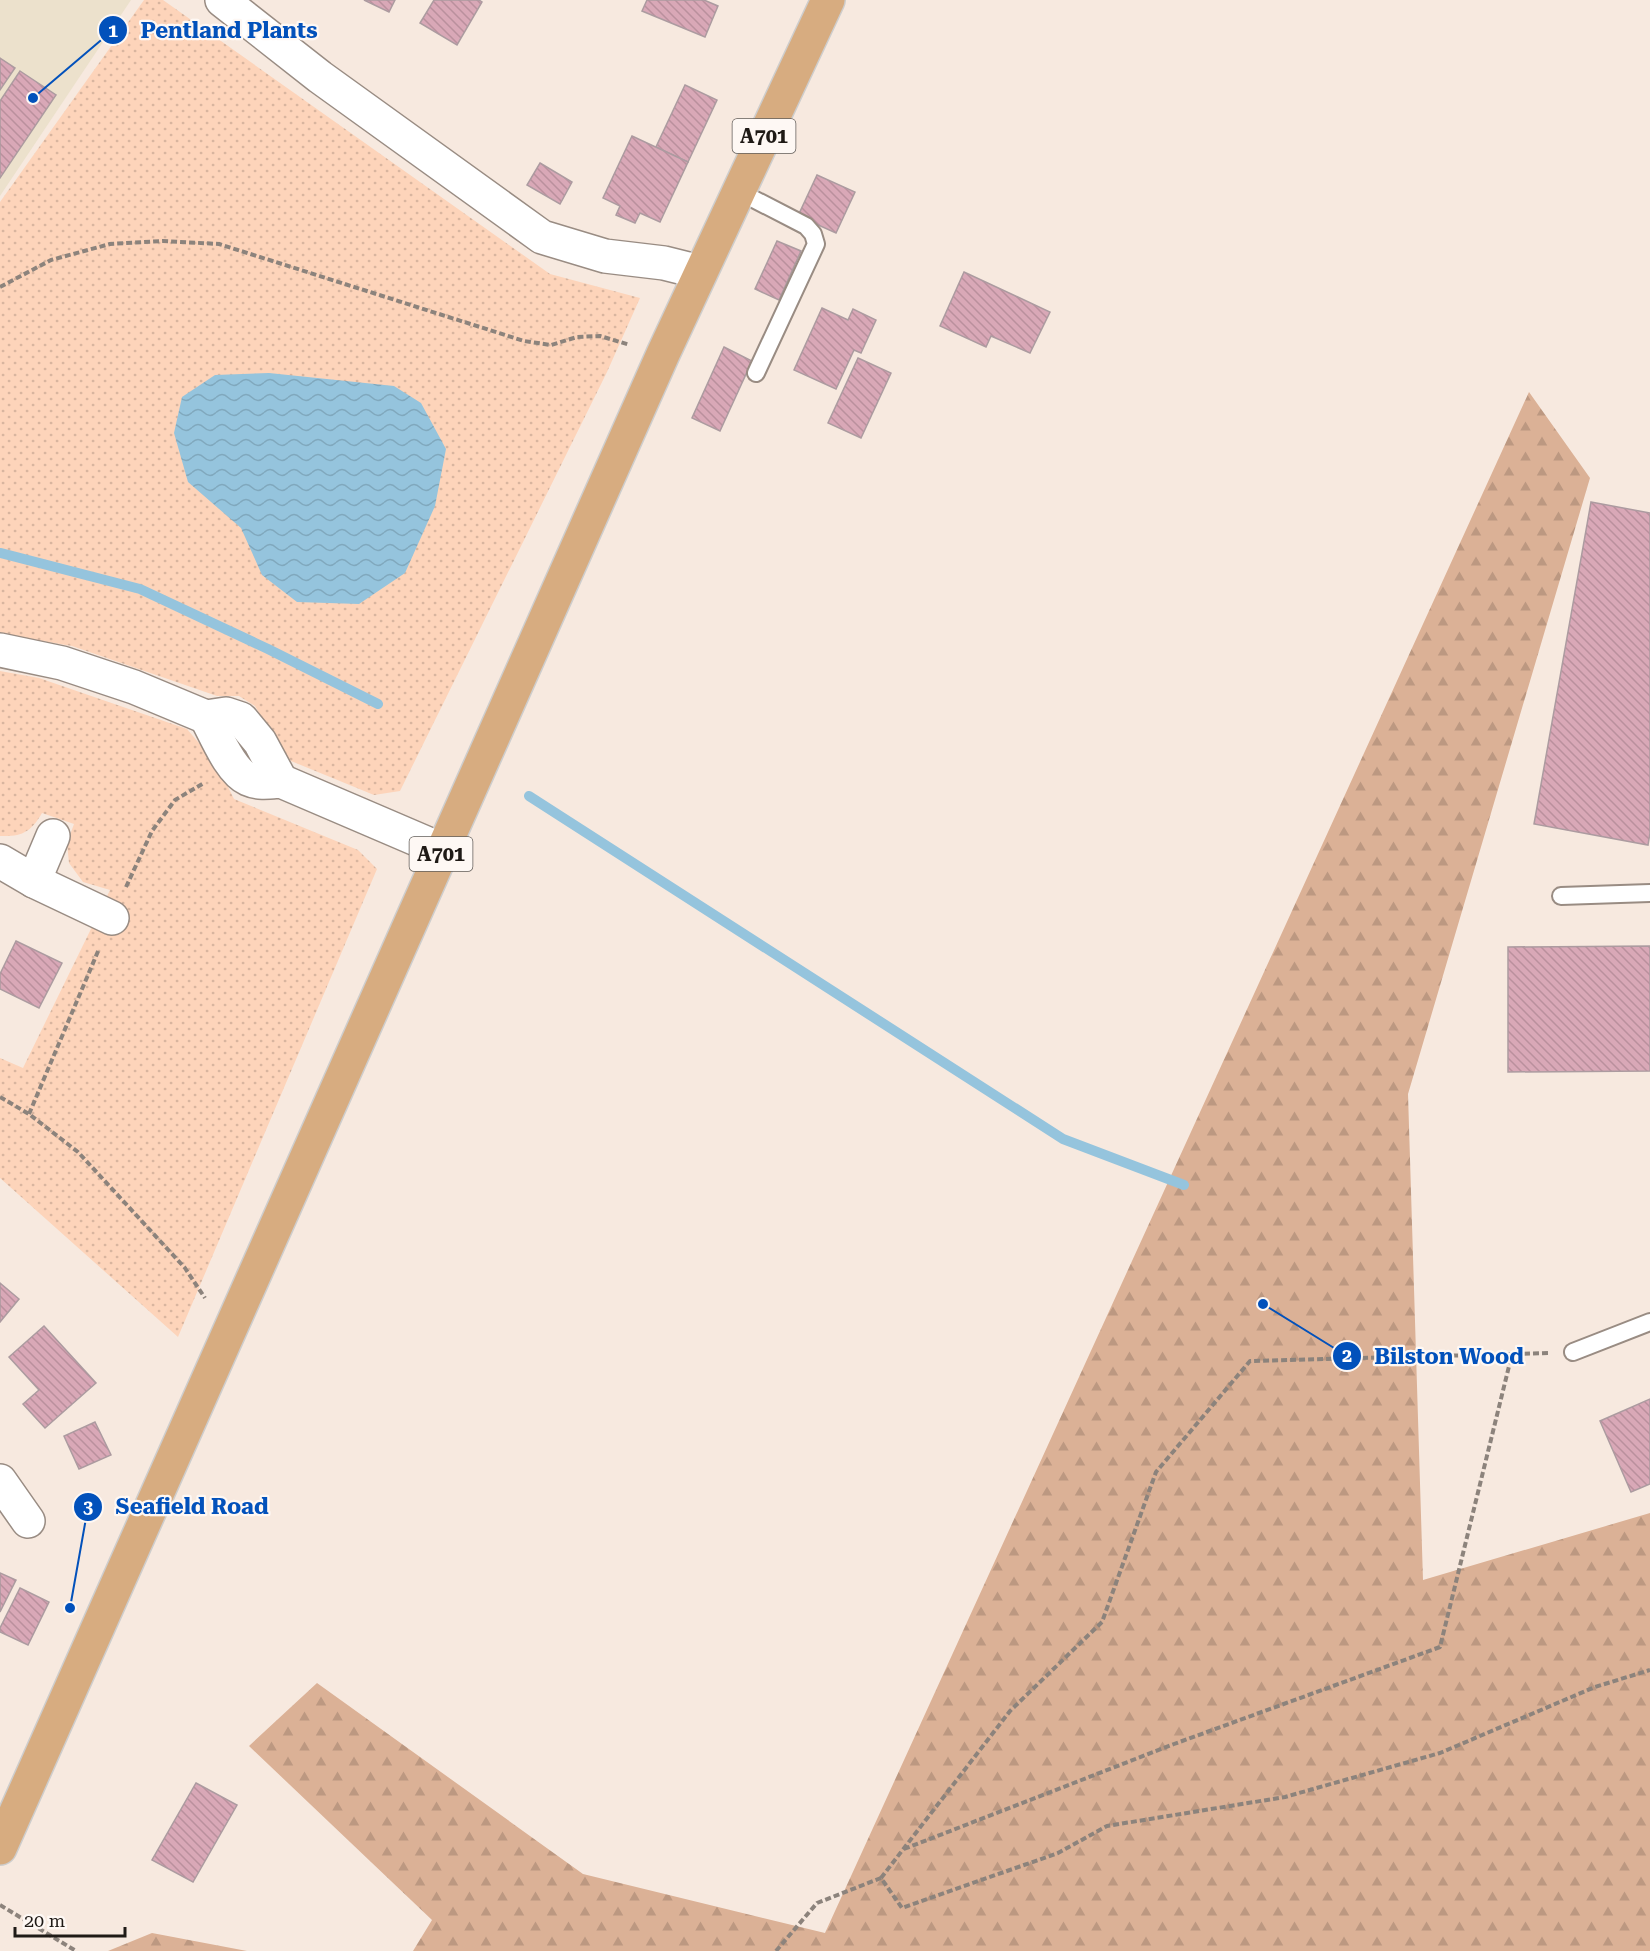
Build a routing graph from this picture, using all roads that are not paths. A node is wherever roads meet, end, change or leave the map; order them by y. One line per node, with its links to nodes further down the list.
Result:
1 (222, 0): 4 (street)
2 (828, 0): 3 (main road, A701)
3 (738, 191): 4 (main road, A701); 5 (lane)
4 (700, 272): 8 (main road, A701)
5 (756, 373)
6 (0, 650): 8 (street)
7 (53, 836): 10 (street)
8 (442, 850): 18 (main road, A701)
9 (0, 861): 10 (street)
10 (34, 881): 13 (street)
11 (1650, 893): 12 (lane)
12 (1560, 896)
13 (112, 918)
14 (1650, 1322): 15 (lane)
15 (1573, 1352)
16 (0, 1482): 17 (street)
17 (28, 1521)
18 (0, 1848)

